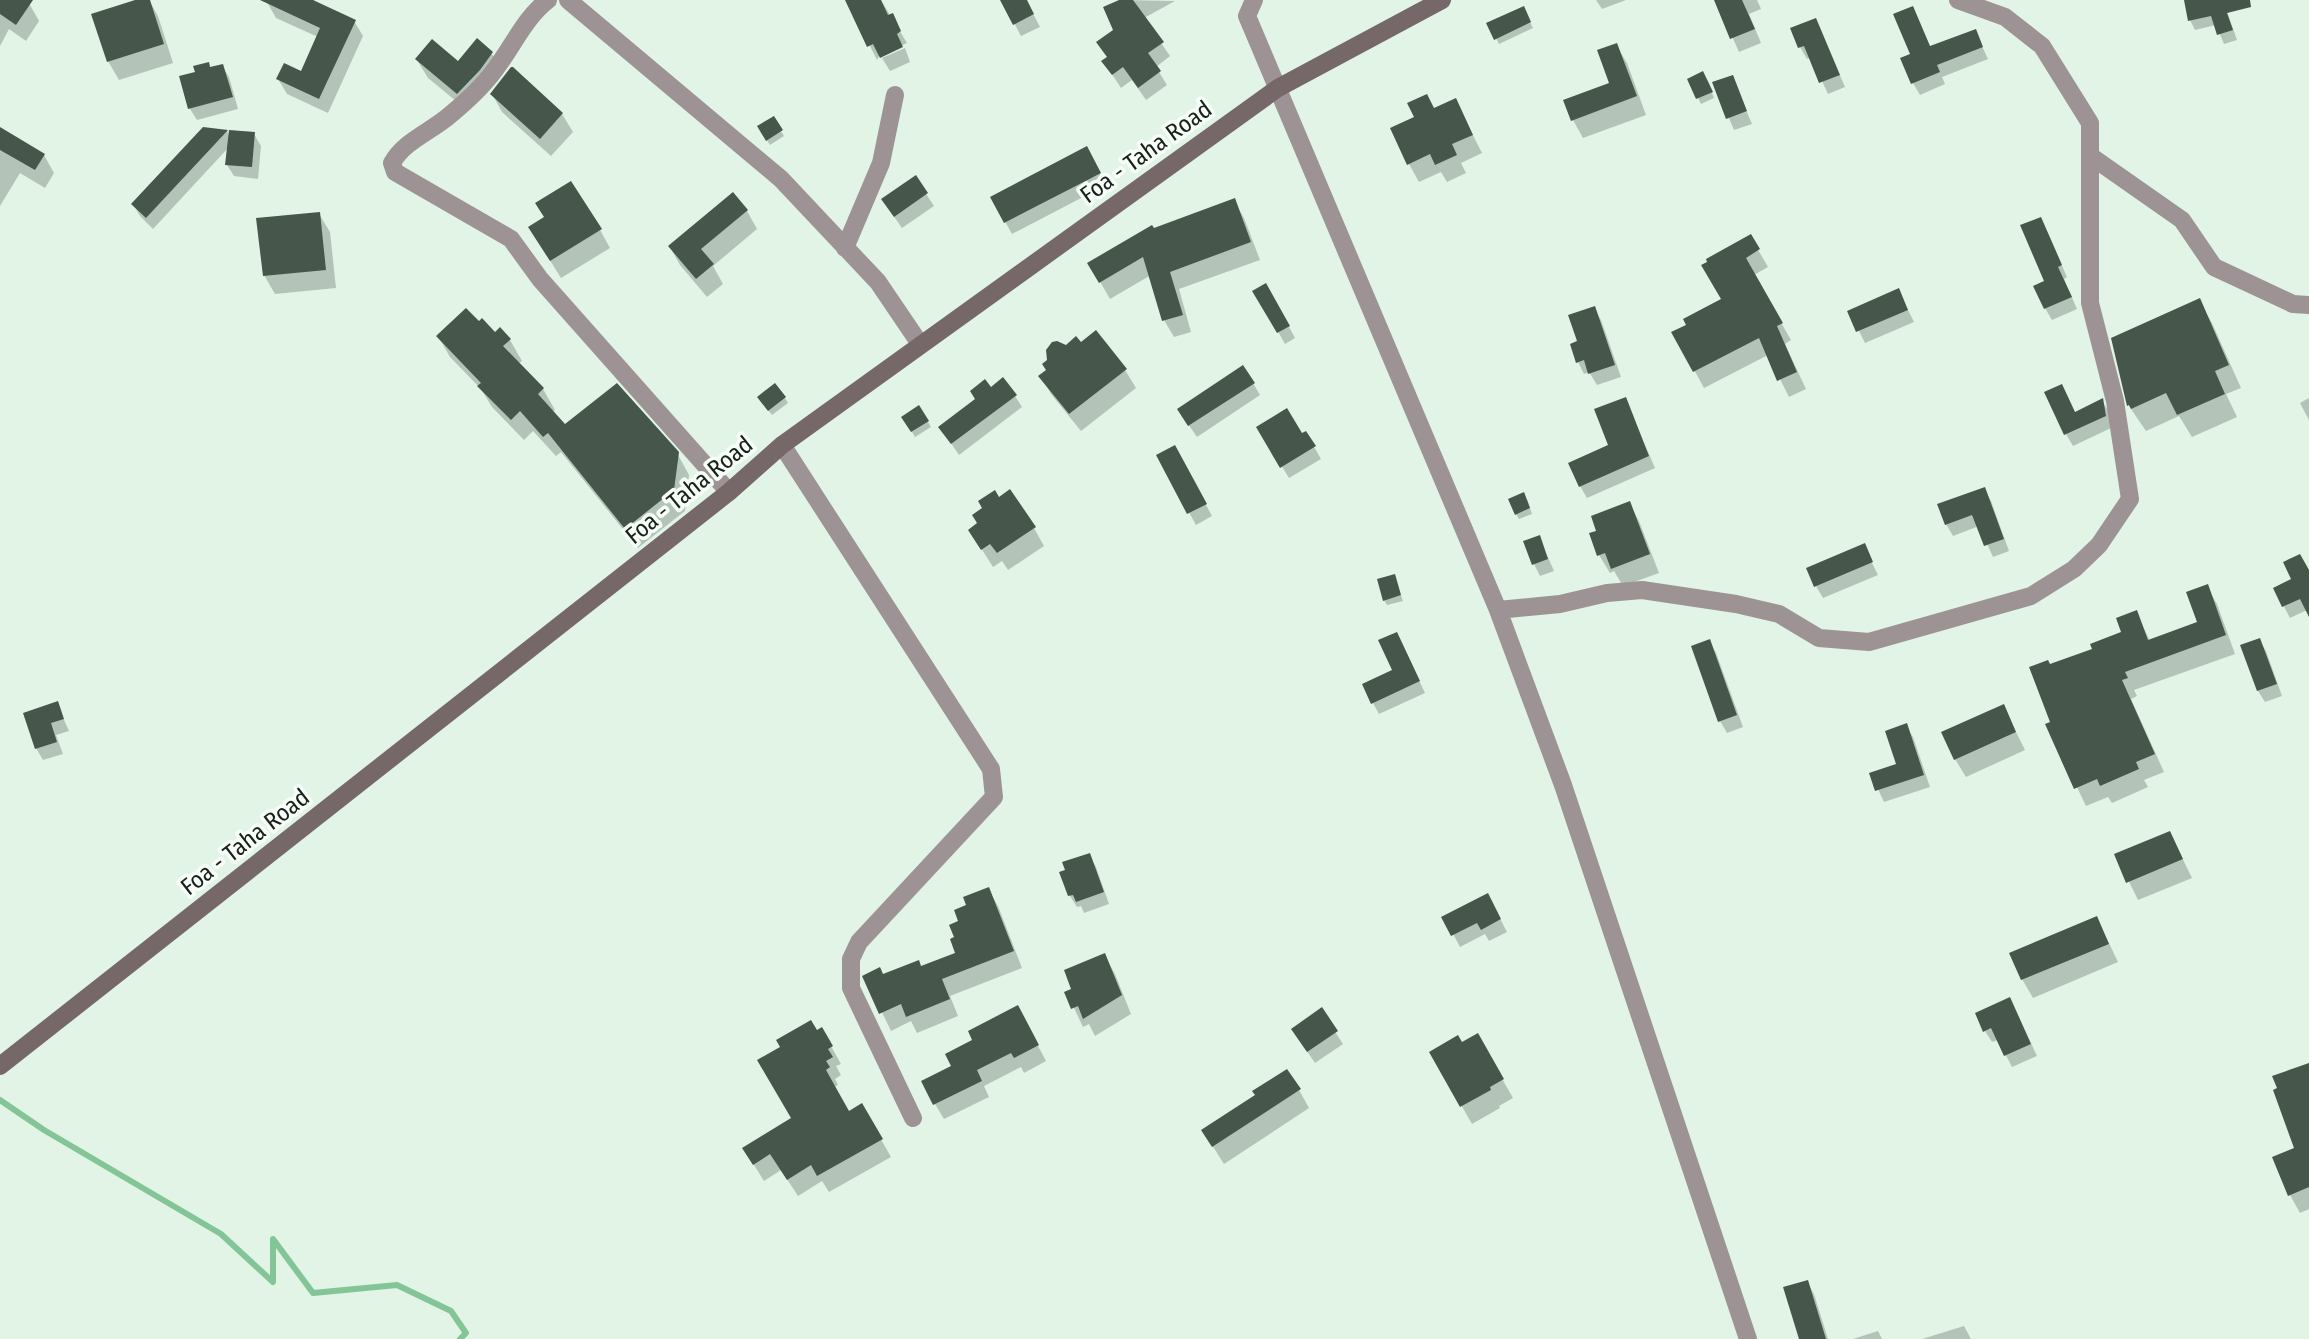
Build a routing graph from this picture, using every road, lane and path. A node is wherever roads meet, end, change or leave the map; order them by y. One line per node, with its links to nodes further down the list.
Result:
1 (548, 0): 13 (street)
2 (1441, 0): 6 (street, Foa - Taha Road)
3 (1958, 0): 8 (street)
4 (572, 1): 9 (street)
5 (1247, 5): 6 (street)
6 (1278, 88): 11 (street, Foa - Taha Road); 14 (street)
7 (895, 95): 9 (street)
8 (2092, 156): 10 (street); 14 (street)
9 (845, 248): 11 (street)
10 (2309, 305)
11 (920, 344): 12 (street, Foa - Taha Road)
12 (782, 445): 13 (street, Foa - Taha Road); 16 (street)
13 (729, 492): 15 (street, Foa - Taha Road)
14 (1498, 610): 17 (street)
15 (0, 1066)
16 (914, 1118)
17 (1748, 1339)

